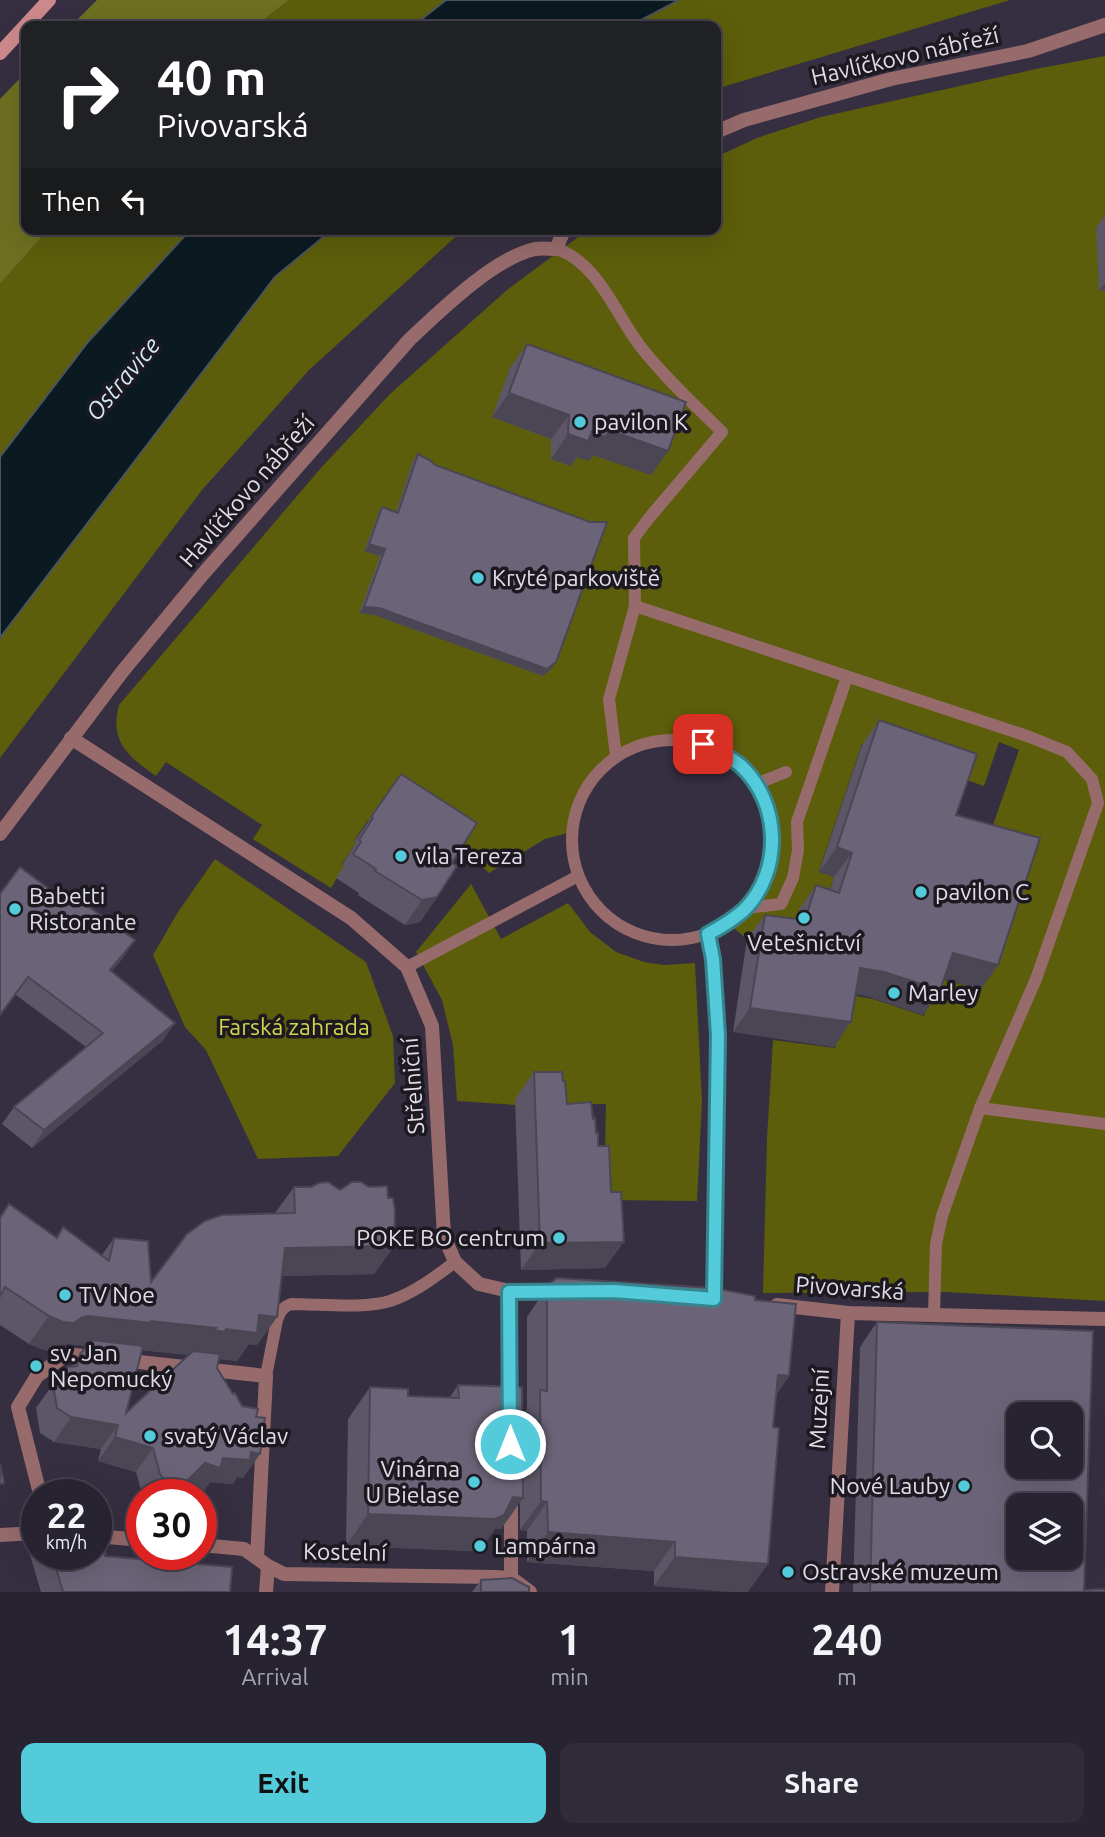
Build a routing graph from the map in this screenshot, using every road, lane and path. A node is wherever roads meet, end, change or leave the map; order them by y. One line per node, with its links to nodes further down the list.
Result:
1 (49, 0): 2 (main road)
2 (29, 21)
3 (1105, 24): 6 (street, Havlíčkovo nábřeží)
4 (21, 30): 5 (main road)
5 (0, 52)
6 (721, 130)
7 (561, 235): 8 (street)
8 (557, 249): 9 (lane); 11 (street, Havlíčkovo nábřeží)
9 (635, 607): 10 (lane); 12 (lane)
10 (847, 677): 17 (lane); 20 (lane)
11 (71, 738): 15 (street, Havlíčkovo nábřeží); 19 (street, Střelniční)
12 (616, 756): 14 (lane); 16 (lane)
13 (786, 772): 14 (lane)
14 (755, 784): 17 (lane)
15 (0, 834)
16 (578, 876): 18 (lane); 19 (lane)
17 (745, 908): 18 (lane)
18 (708, 934): 25 (lane)
19 (407, 967): 22 (street, Střelniční)
20 (980, 1108): 21 (lane); 28 (lane)
21 (1105, 1124)
22 (455, 1262): 24 (street); 30 (lane)
23 (577, 1291): 24 (street)
24 (509, 1292): 31 (street)
25 (715, 1299)
26 (768, 1304): 27 (street, Pivovarská)
27 (848, 1313): 28 (street, Pivovarská); 41 (street, Muzejní)
28 (934, 1315): 29 (street, Pivovarská)
29 (1095, 1323)
30 (266, 1376): 32 (street); 37 (street)
31 (510, 1417)
32 (36, 1479)
33 (511, 1484): 38 (street)
34 (21, 1533): 35 (street)
35 (0, 1535)
36 (217, 1546): 37 (street, Kostelní)
37 (262, 1562): 38 (street, Kostelní); 39 (street)
38 (511, 1578): 40 (street)
39 (266, 1592)
40 (530, 1592)
41 (832, 1592)

